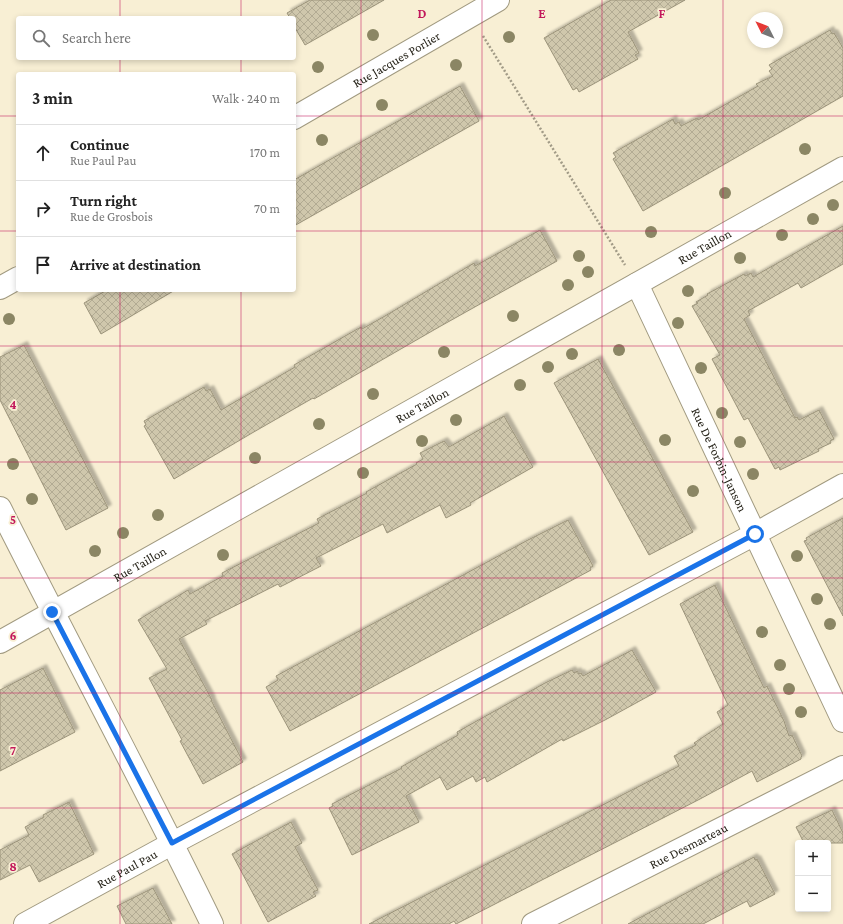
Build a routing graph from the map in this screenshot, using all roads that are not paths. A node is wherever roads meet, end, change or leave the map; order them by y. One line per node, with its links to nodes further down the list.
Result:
1 (498, 0): 2 (street, Rue Jacques Porlier)
2 (296, 117)
3 (843, 168): 5 (street, Rue Taillon)
4 (16, 279): 6 (street)
5 (637, 284): 9 (street, Rue De Forbin-Janson); 10 (street, Rue Taillon)
6 (0, 288)
7 (843, 485): 9 (street, Rue Paul Pau)
8 (0, 508): 10 (street)
9 (755, 534): 12 (street, Rue De Forbin-Janson); 14 (street, Rue Paul Pau)
10 (52, 612): 11 (street, Rue Taillon); 14 (street)
11 (0, 642)
12 (843, 722)
13 (843, 767): 17 (street, Rue Desmarteau)
14 (172, 843): 15 (street, Rue Paul Pau); 16 (street)
15 (25, 924)
16 (212, 924)
17 (533, 924)

